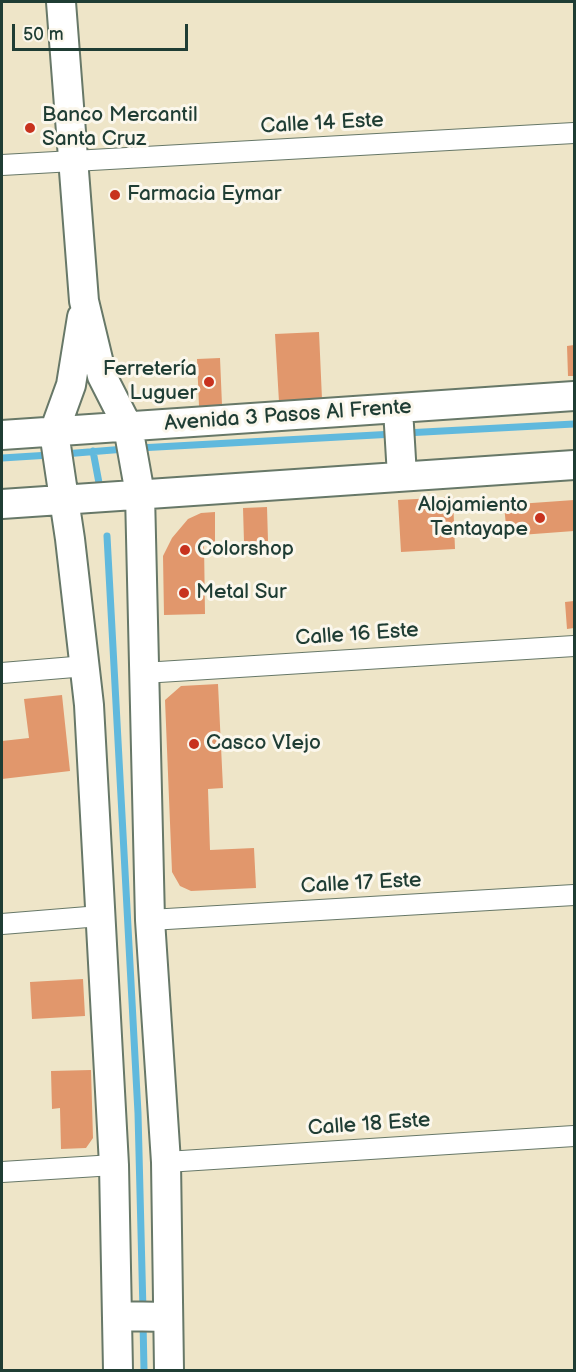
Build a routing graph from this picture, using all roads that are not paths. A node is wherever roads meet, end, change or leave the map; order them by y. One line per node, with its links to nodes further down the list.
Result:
1 (60, 2): 3 (main road)
2 (574, 133): 3 (street, Calle 14 Este)
3 (73, 162): 4 (street, Calle 14 Este); 5 (main road)
4 (2, 165)
5 (84, 301): 8 (main road); 10 (main road)
6 (574, 396): 7 (main road, Avenida 3 Pasos Al Frente)
7 (399, 426): 8 (main road, Avenida 3 Pasos Al Frente); 12 (main road)
8 (129, 430): 10 (main road, Avenida 3 Pasos Al Frente); 13 (main road)
9 (2, 435): 10 (main road, Avenida 3 Pasos Al Frente)
10 (55, 436): 14 (main road)
11 (574, 465): 12 (main road)
12 (402, 476): 13 (main road)
13 (138, 482): 14 (main road); 19 (main road)
14 (65, 499): 15 (main road); 17 (main road)
15 (2, 504)
16 (574, 646): 19 (street, Calle 16 Este)
17 (86, 666): 18 (street); 21 (main road)
18 (2, 673)
19 (143, 673): 22 (main road)
20 (574, 896): 22 (street, Calle 17 Este)
21 (100, 916): 23 (street); 26 (main road)
22 (150, 920): 25 (main road)
23 (2, 924)
24 (574, 1136): 25 (street, Calle 18 Este)
25 (166, 1162): 29 (main road)
26 (114, 1165): 27 (street); 28 (main road)
27 (2, 1172)
28 (121, 1316): 29 (main road); 30 (main road)
29 (165, 1317): 31 (main road)
30 (118, 1371)
31 (169, 1371)

